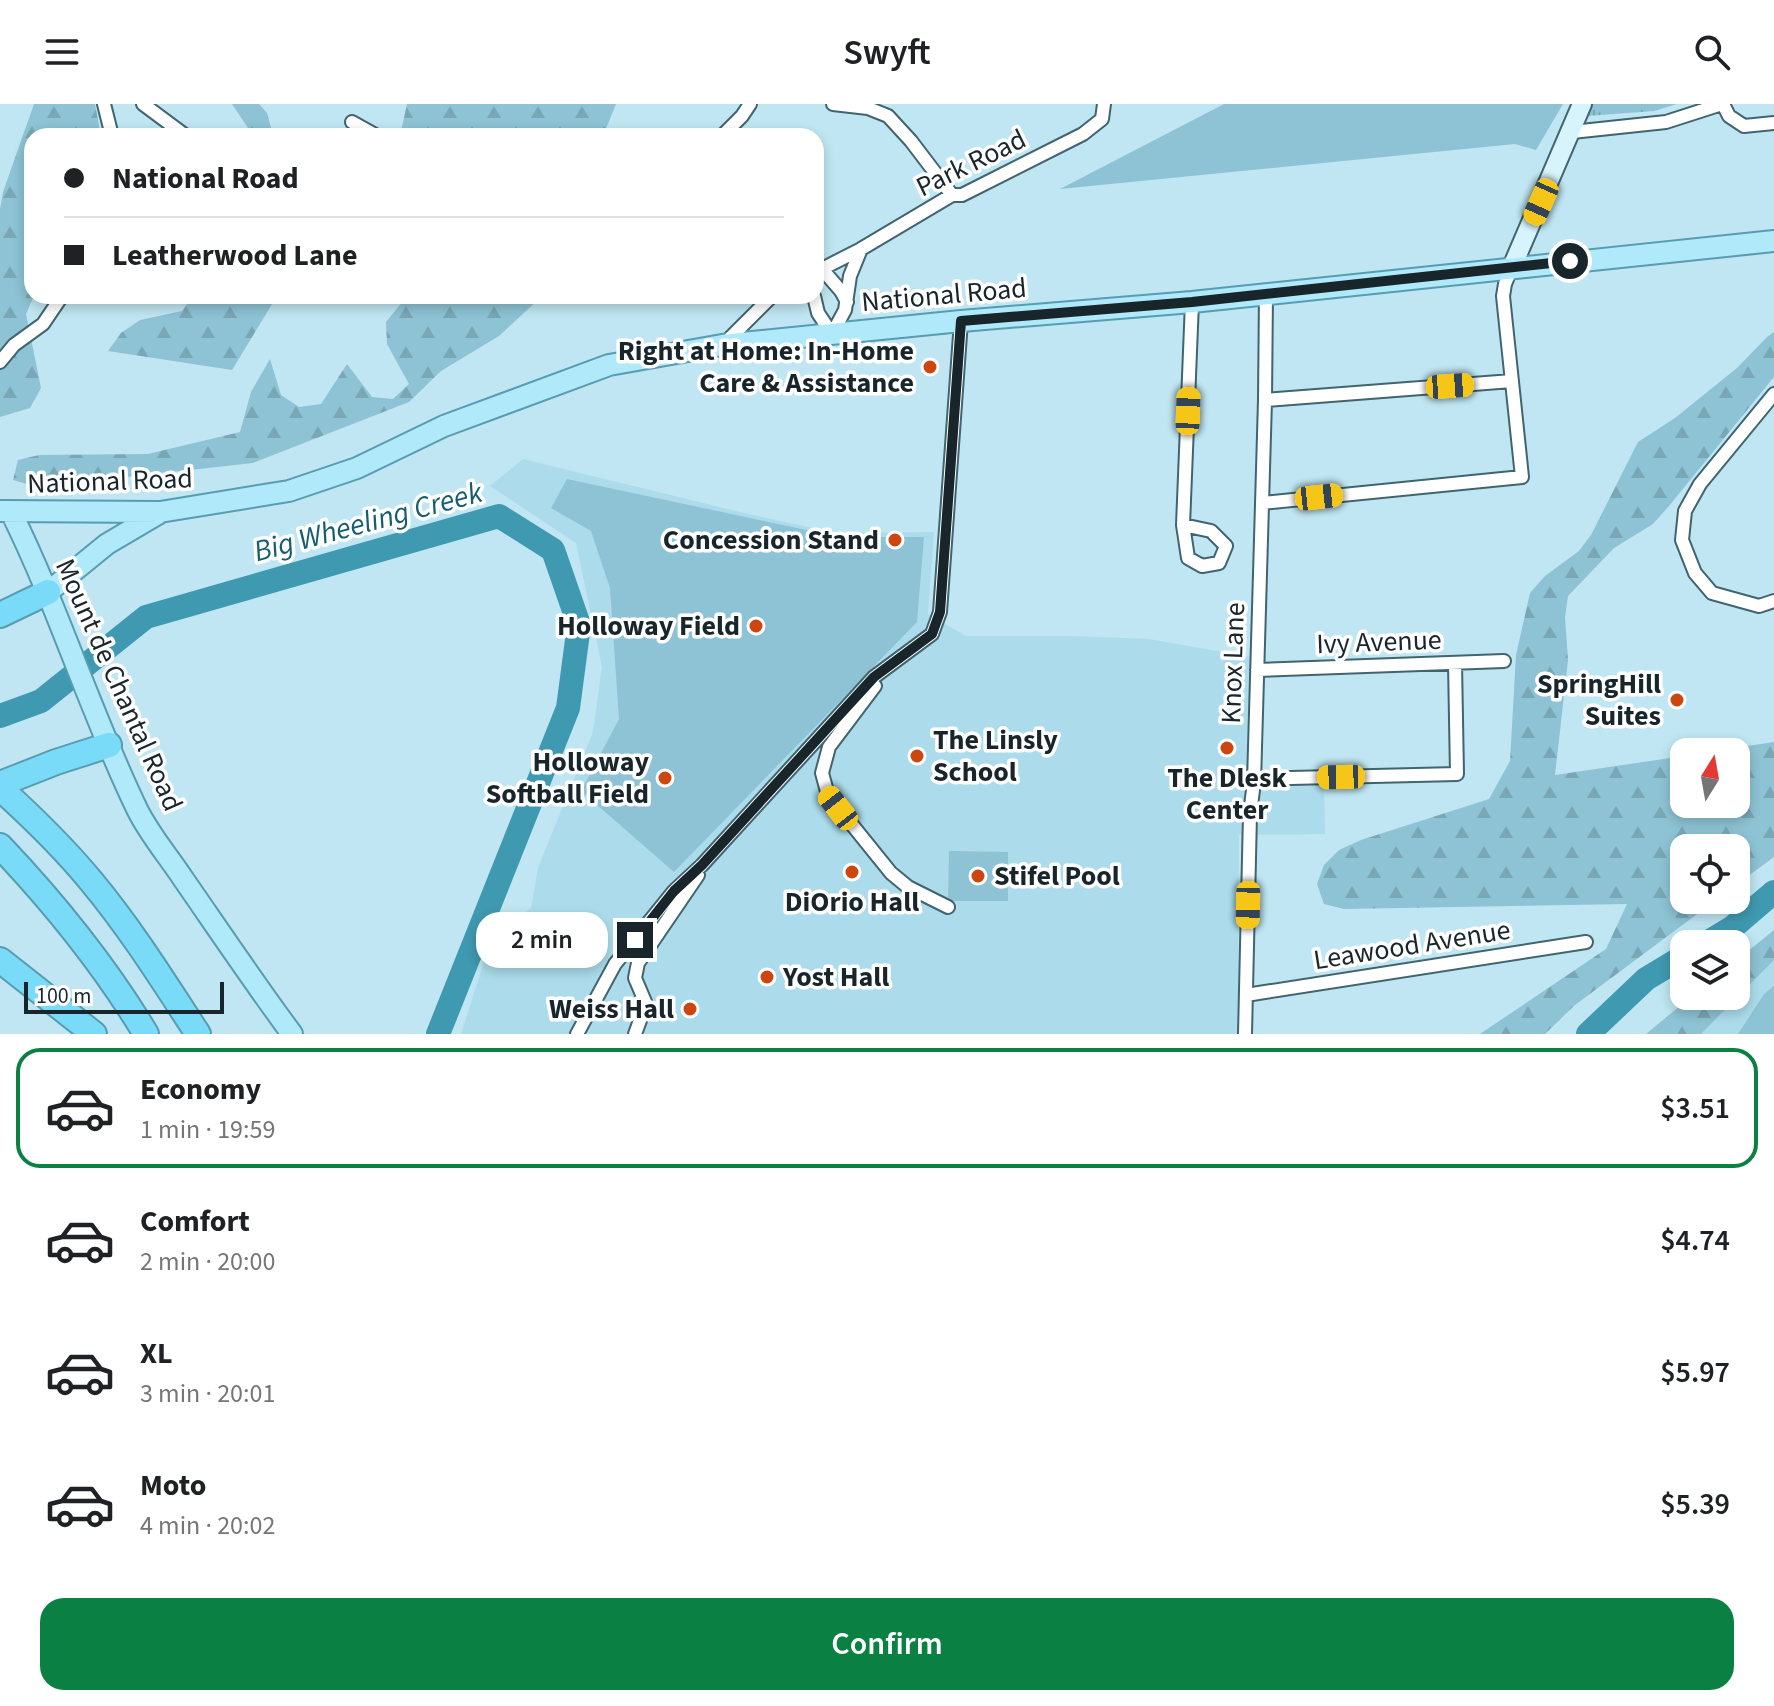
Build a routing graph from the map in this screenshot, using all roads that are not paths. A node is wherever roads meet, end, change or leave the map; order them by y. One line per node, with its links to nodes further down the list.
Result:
1 (104, 104): 10 (street)
2 (143, 104): 11 (street)
3 (750, 104): 13 (street)
4 (833, 104): 15 (street)
5 (1104, 104): 15 (street, Park Road)
6 (1582, 104): 14 (main road)
7 (1722, 104): 9 (street); 14 (street)
8 (352, 122): 12 (street)
9 (1774, 123)
10 (110, 128)
11 (175, 128)
12 (363, 128)
13 (729, 128)
14 (1572, 132): 18 (main road)
15 (952, 195): 17 (street, Park Road)
16 (1774, 241): 18 (main road, National Road)
17 (861, 249): 19 (street, Park Road); 22 (street)
18 (1512, 267): 21 (main road, National Road); 31 (street)
19 (824, 270)
20 (824, 278): 22 (street)
21 (1266, 293): 23 (main road, National Road); 33 (street, Knox Lane)
22 (847, 302): 28 (street)
23 (1192, 302): 27 (main road, National Road); 37 (street)
24 (57, 304): 30 (street)
25 (764, 304): 29 (street)
26 (816, 304): 28 (street)
27 (961, 321): 28 (main road, National Road); 42 (street)
28 (832, 334): 29 (main road, National Road)
29 (722, 345): 36 (main road, National Road)
30 (0, 362)
31 (1512, 381): 33 (street); 34 (street)
32 (1774, 394): 38 (street)
33 (1265, 400): 34 (street, Knox Lane)
34 (1262, 503): 44 (street, Knox Lane)
35 (6, 512): 36 (main road, National Road); 39 (main road, Mount de Chantal Road)
36 (160, 512): 39 (main road)
37 (1183, 525)
38 (1774, 601)
39 (52, 602): 40 (highway); 45 (main road, Mount de Chantal Road)
40 (0, 615)
41 (1504, 661): 43 (street, Ivy Avenue)
42 (893, 663): 49 (street); 50 (street)
43 (1455, 663): 44 (street, Ivy Avenue); 46 (street)
44 (1257, 670): 46 (street, Knox Lane)
45 (105, 734): 47 (highway); 57 (main road, Mount de Chantal Road)
46 (1254, 779): 53 (street, Knox Lane)
47 (0, 786): 56 (highway)
48 (0, 846): 55 (highway)
49 (702, 865): 58 (street); 59 (street)
50 (948, 907)
51 (1586, 942): 53 (street, Leawood Avenue)
52 (0, 960): 54 (highway)
53 (1246, 995): 60 (street, Knox Lane)
54 (94, 1034)
55 (146, 1034)
56 (198, 1034)
57 (292, 1034)
58 (577, 1034)
59 (635, 1034)
60 (1245, 1034)

